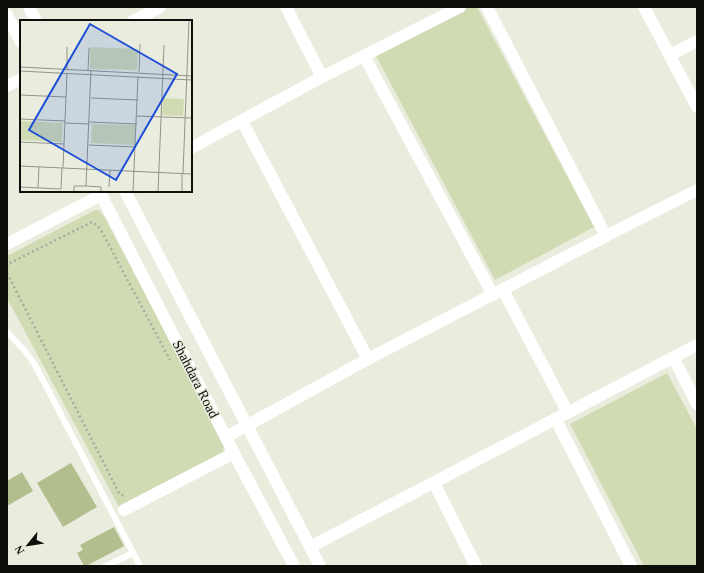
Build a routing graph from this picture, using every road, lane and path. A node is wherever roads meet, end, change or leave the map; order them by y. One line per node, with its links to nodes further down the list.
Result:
1 (28, 7): 8 (street)
2 (160, 7): 9 (street)
3 (286, 7): 14 (street)
4 (460, 7): 13 (street)
5 (487, 7): 23 (street)
6 (644, 7): 12 (street)
7 (7, 15): 10 (street)
8 (35, 20)
9 (135, 20)
10 (20, 40)
11 (697, 41): 12 (street)
12 (670, 55): 17 (street)
13 (364, 56): 14 (street); 27 (street)
14 (322, 77): 18 (street)
15 (20, 80): 16 (street)
16 (7, 86)
17 (697, 107)
18 (242, 120): 19 (street); 31 (street)
19 (192, 147)
20 (697, 190): 23 (street)
21 (126, 192): 36 (street, Shahdara Road)
22 (100, 193): 24 (street); 37 (street, Shahdara Road)
23 (606, 236): 27 (street)
24 (7, 244)
25 (7, 267): 32 (path)
26 (7, 273): 40 (path)
27 (498, 293): 31 (street); 34 (street)
28 (7, 332): 43 (lane)
29 (697, 345): 30 (street)
30 (673, 357): 33 (street); 34 (street)
31 (368, 359): 36 (street)
32 (171, 362)
33 (697, 404)
34 (568, 413): 35 (street)
35 (556, 420): 39 (street); 49 (street)
36 (247, 426): 37 (street); 42 (street, Shahdara Road)
37 (226, 437): 38 (street, Shahdara Road)
38 (234, 452): 41 (street); 44 (street, Shahdara Road)
39 (434, 483): 42 (street); 48 (street)
40 (125, 494)
41 (124, 510)
42 (310, 547): 47 (street, Shahdara Road)
43 (133, 553): 45 (lane); 46 (lane)
44 (290, 565)
45 (106, 566)
46 (140, 566)
47 (320, 566)
48 (476, 566)
49 (632, 566)

